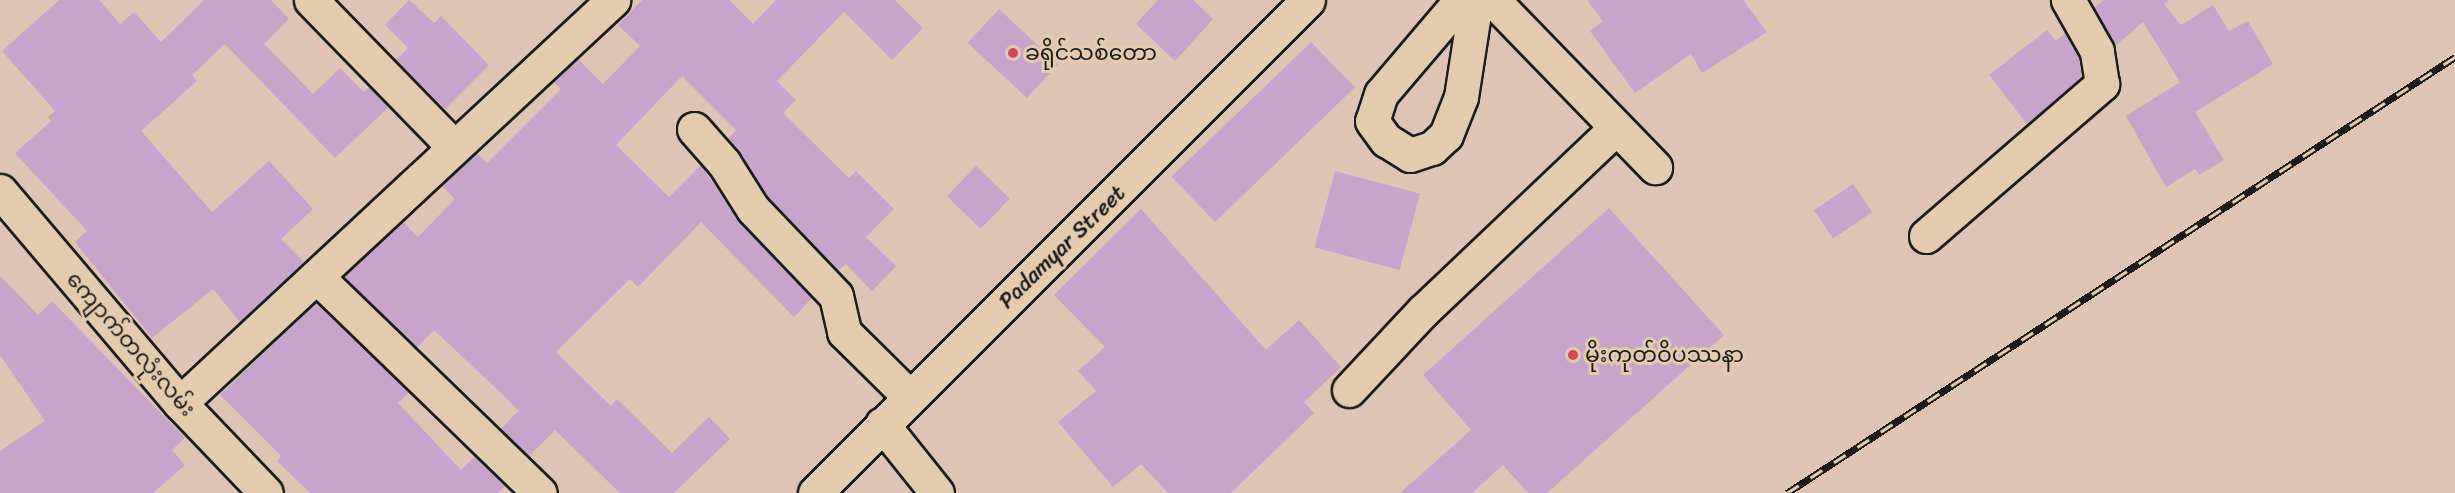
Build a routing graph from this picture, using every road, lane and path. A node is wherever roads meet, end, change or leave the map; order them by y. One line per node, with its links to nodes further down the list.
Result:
1 (311, 0): 10 (street)
2 (613, 0): 10 (street)
3 (1308, 0): 16 (street, Padamyar Street)
4 (1461, 0): 5 (street)
5 (1476, 0)
6 (1493, 0): 8 (street)
7 (2068, 0): 13 (street)
8 (1616, 128): 11 (street); 15 (street)
9 (694, 129): 16 (street)
10 (454, 147): 14 (street)
11 (1655, 167)
12 (0, 191): 17 (street, ကျောက်တလုံးလမ်း)
13 (1926, 236)
14 (317, 277): 17 (street); 20 (street)
15 (1349, 390)
16 (909, 396): 18 (street, Padamyar Street)
17 (180, 403): 19 (street, ကျောက်တလုံးလမ်း)
18 (882, 424): 21 (street, Padamyar Street); 22 (street)
19 (266, 493)
20 (540, 493)
21 (815, 493)
22 (937, 493)

